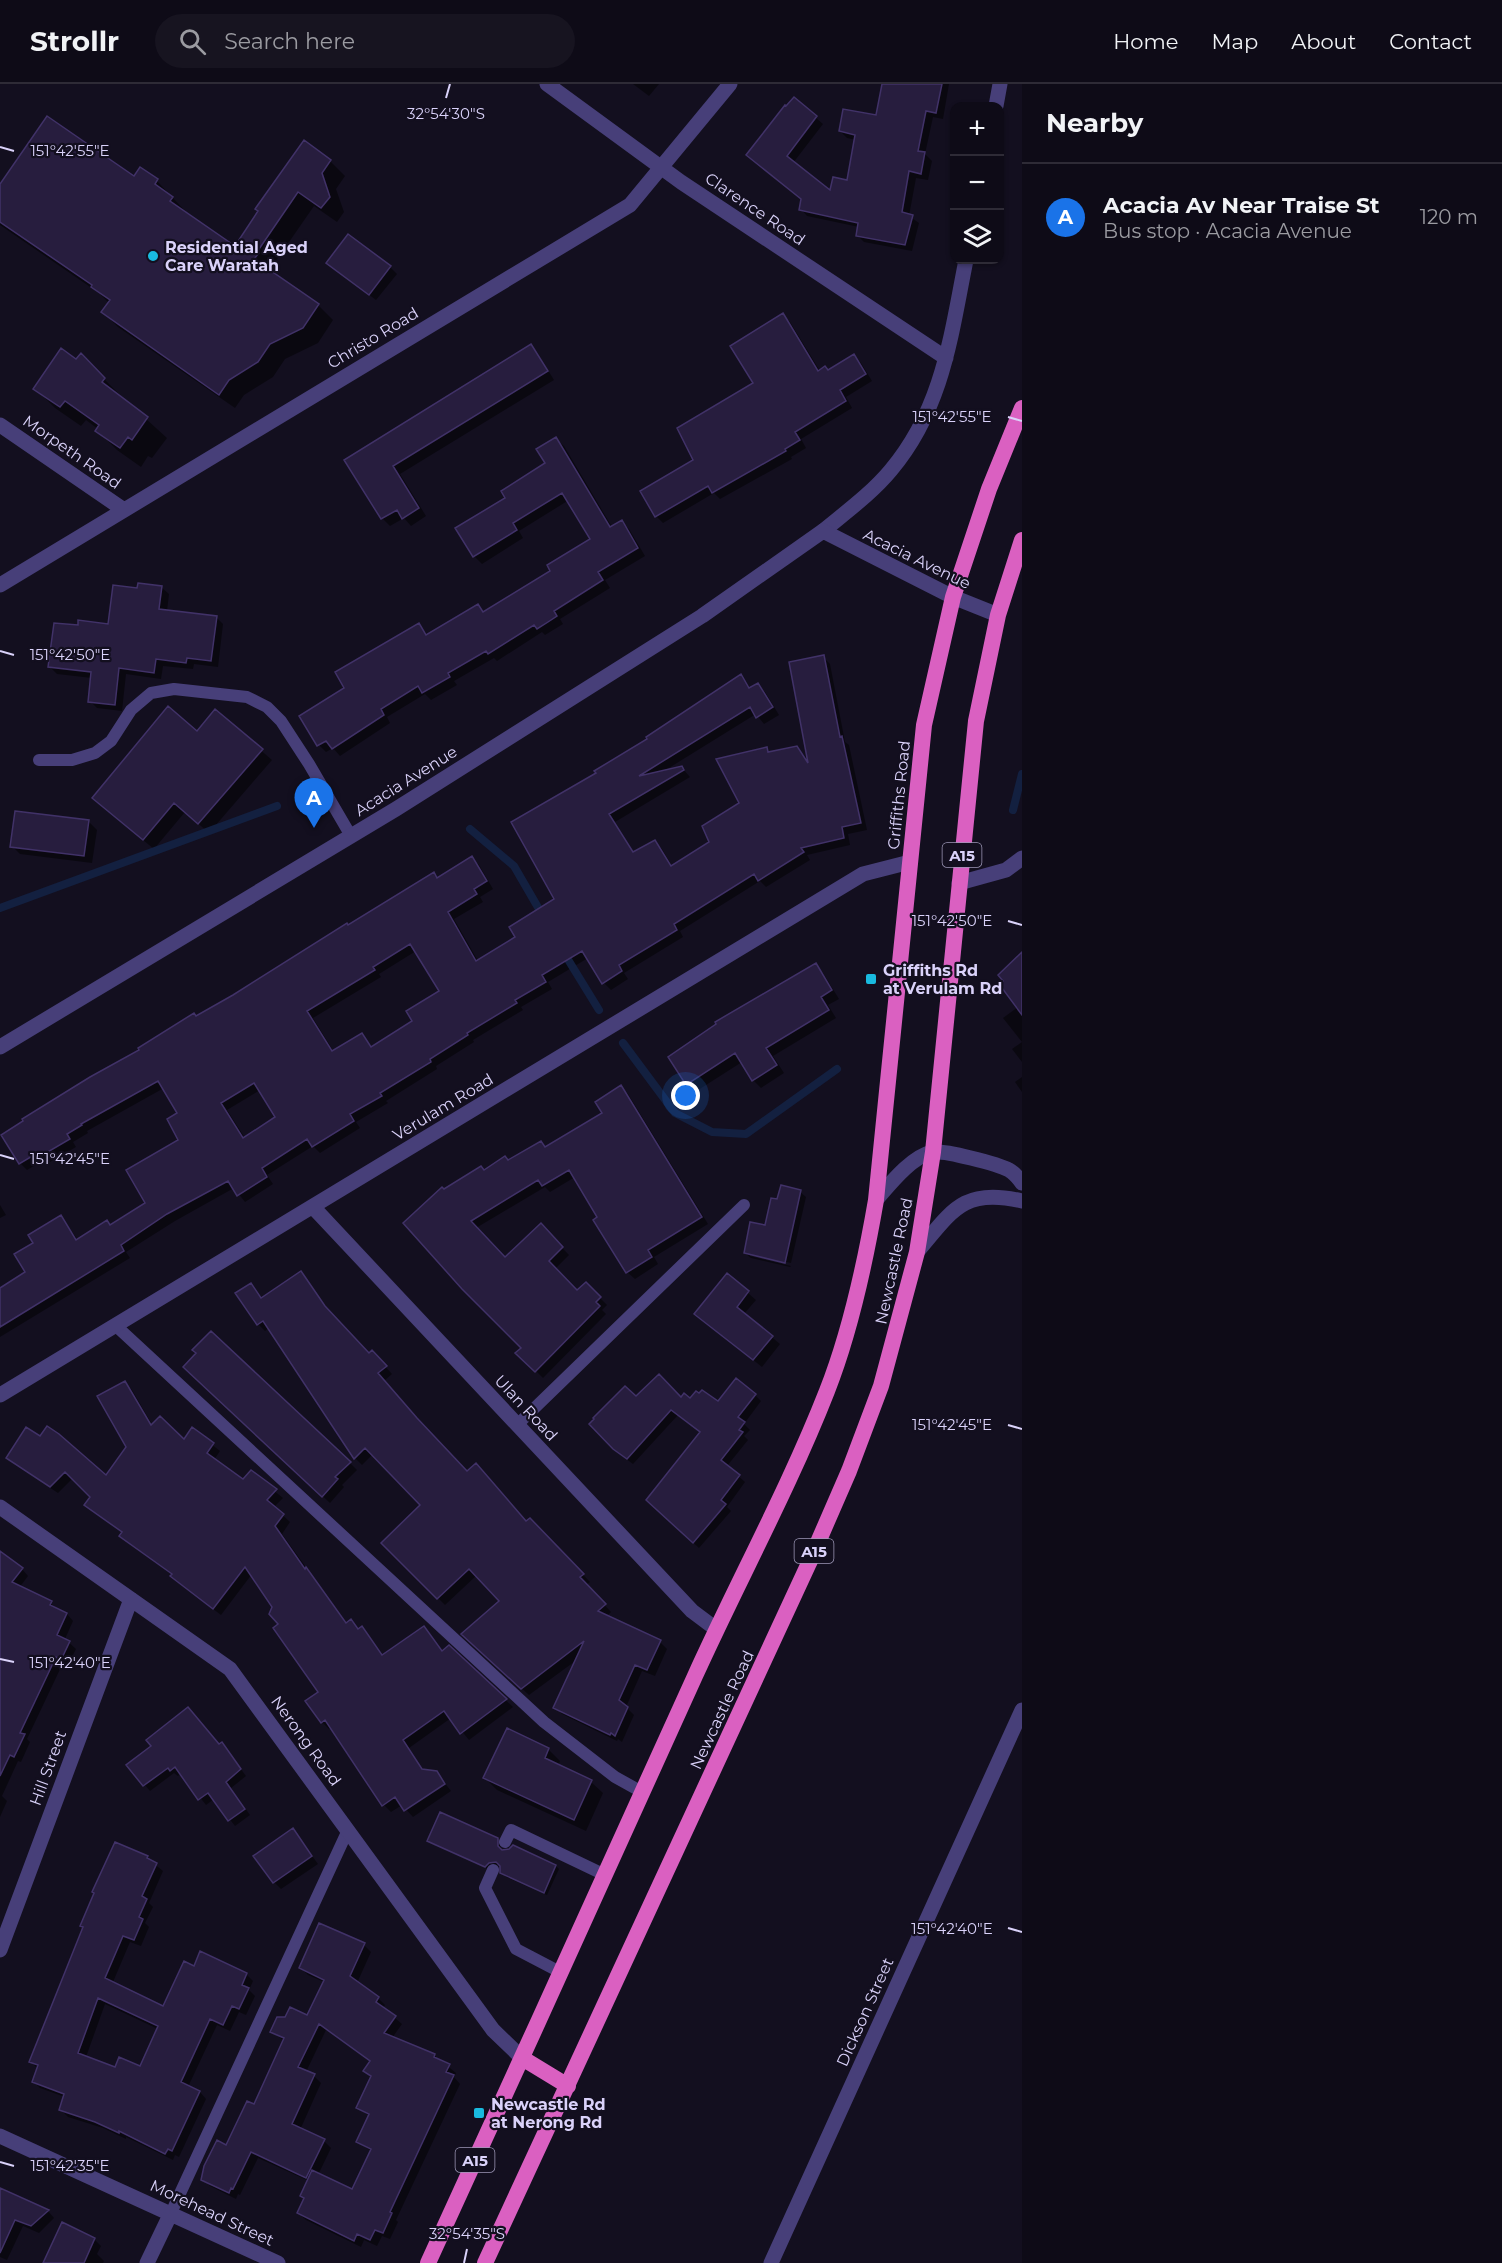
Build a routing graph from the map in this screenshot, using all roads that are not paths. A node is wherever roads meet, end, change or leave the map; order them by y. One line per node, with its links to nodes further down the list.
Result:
1 (547, 84): 5 (street, Clarence Road)
2 (730, 84): 5 (street, Christo Road)
3 (1000, 84): 4 (street)
4 (997, 102)
5 (663, 167): 7 (street, Clarence Road); 10 (street, Christo Road)
6 (965, 264): 7 (street, Acacia Avenue)
7 (946, 358): 11 (street, Acacia Avenue)
8 (1022, 408): 14 (highway, Griffiths Road / A15)
9 (0, 424): 10 (street, Morpeth Road)
10 (124, 510): 13 (street, Christo Road)
11 (823, 531): 14 (street, Acacia Avenue); 17 (street, Acacia Avenue)
12 (1022, 540): 15 (highway, A15)
13 (0, 585)
14 (953, 597): 15 (street, Acacia Avenue); 19 (highway, Griffiths Road / A15)
15 (998, 615): 20 (highway, A15)
16 (39, 760): 17 (lane)
17 (351, 836): 21 (street, Acacia Avenue)
18 (1022, 858): 20 (street)
19 (910, 862): 24 (highway, Griffiths Road / A15); 27 (street, Verulam Road)
20 (959, 882): 22 (highway, A15)
21 (0, 1047)
22 (933, 1152): 23 (street); 24 (street); 28 (highway, Newcastle Road / A15)
23 (1022, 1183)
24 (876, 1200): 34 (highway, Newcastle Road / A15)
25 (1022, 1201): 28 (street)
26 (744, 1204): 31 (lane)
27 (314, 1207): 29 (street, Verulam Road); 31 (street, Ulan Road)
28 (917, 1252): 44 (highway, Newcastle Road / A15)
29 (115, 1325): 30 (street, Verulam Road); 36 (lane)
30 (0, 1395)
31 (517, 1425): 34 (street, Ulan Road)
32 (0, 1507): 33 (street, Nerong Road)
33 (131, 1599): 37 (street, Nerong Road); 41 (street, Hill Street)
34 (716, 1629): 36 (highway, Newcastle Road / A15)
35 (1022, 1710): 51 (street, Dickson Street)
36 (642, 1792): 40 (highway, Newcastle Road / A15)
37 (348, 1830): 43 (street, Nerong Road); 46 (lane)
38 (505, 1842): 40 (lane)
39 (493, 1870): 42 (lane)
40 (605, 1875): 42 (highway, Newcastle Road / A15)
41 (0, 1950)
42 (560, 1972): 43 (highway, Newcastle Road / A15)
43 (522, 2058): 44 (highway); 49 (highway, Newcastle Road / A15)
44 (568, 2086): 50 (highway, Newcastle Road / A15)
45 (0, 2136): 46 (street, Morehead Street)
46 (171, 2213): 47 (street); 48 (street, Morehead Street)
47 (147, 2263)
48 (278, 2263)
49 (428, 2263)
50 (485, 2263)
51 (771, 2263)

